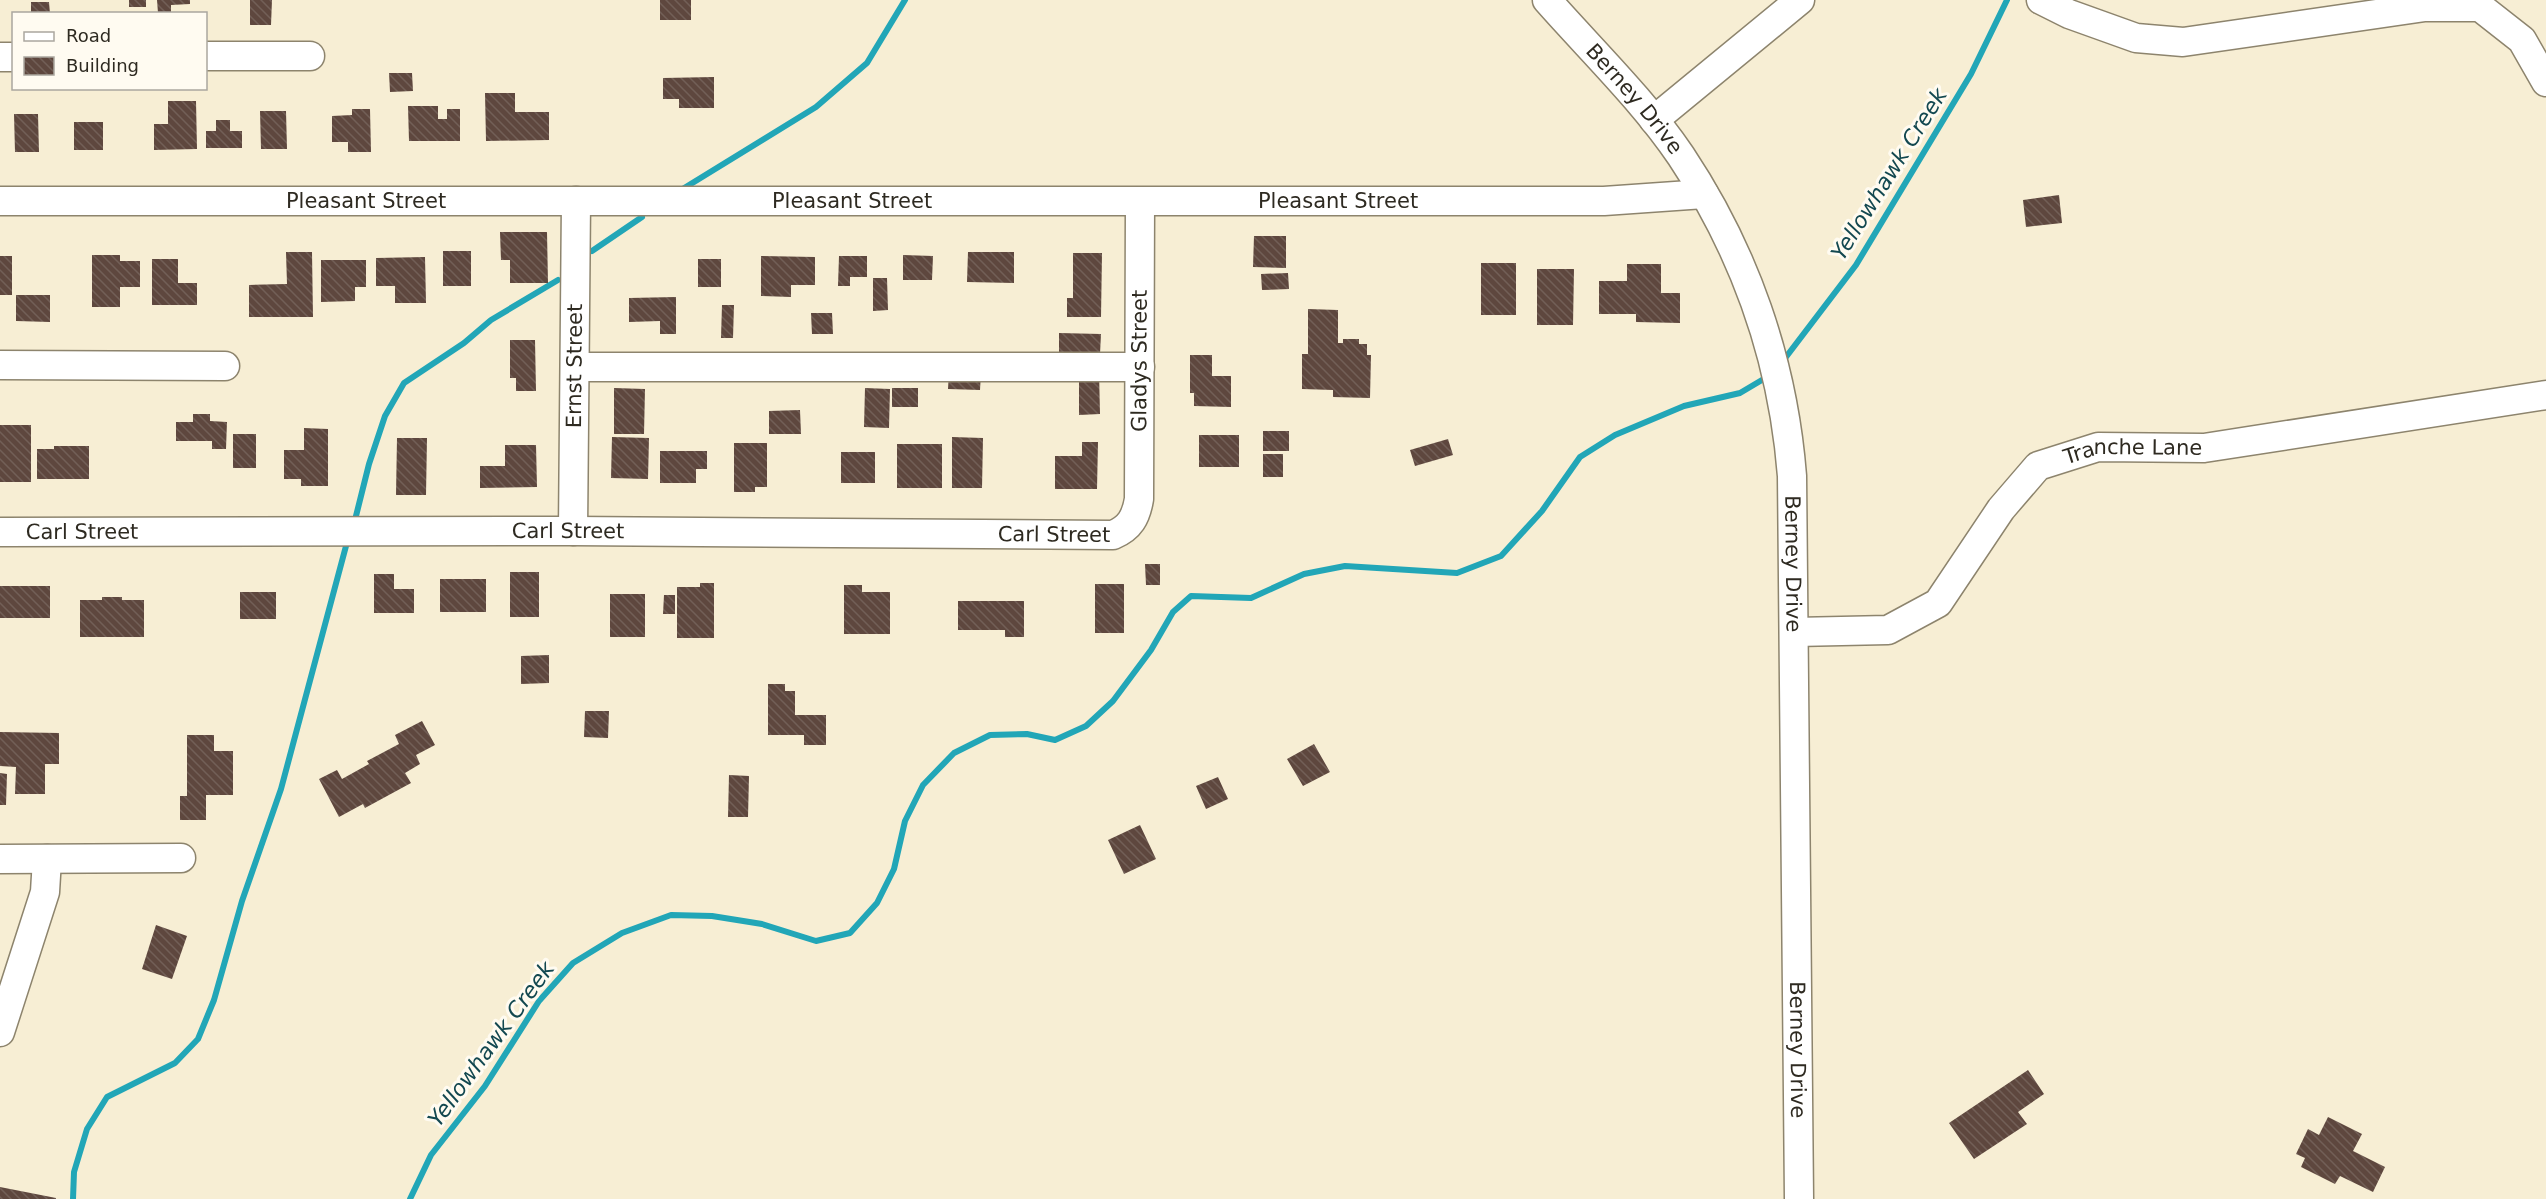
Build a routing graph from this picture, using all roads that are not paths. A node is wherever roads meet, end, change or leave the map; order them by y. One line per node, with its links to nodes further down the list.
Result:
1 (1547, 0): 7 (street, Berney Drive)
2 (1800, 0): 7 (street)
3 (2041, 0): 6 (street)
4 (207, 56): 5 (street)
5 (310, 56)
6 (2546, 82)
7 (1654, 120): 8 (street, Berney Drive)
8 (1704, 194): 11 (street, Pleasant Street); 20 (street, Berney Drive)
9 (0, 201): 10 (street, Pleasant Street)
10 (576, 201): 11 (street, Pleasant Street); 15 (street, Ernst Street)
11 (1140, 202): 14 (street, Gladys Street)
12 (0, 365): 13 (street)
13 (225, 366)
14 (1140, 367): 15 (street); 17 (street, Gladys Street)
15 (575, 368): 18 (street, Ernst Street)
16 (2546, 395): 20 (street, Tranche Lane)
17 (1133, 521): 18 (street, Carl Street)
18 (573, 531): 19 (street, Carl Street)
19 (0, 532)
20 (1795, 632): 25 (street, Berney Drive)
21 (181, 858): 23 (street)
22 (0, 859): 23 (street)
23 (47, 859): 24 (street)
24 (0, 1032)
25 (1799, 1199)

